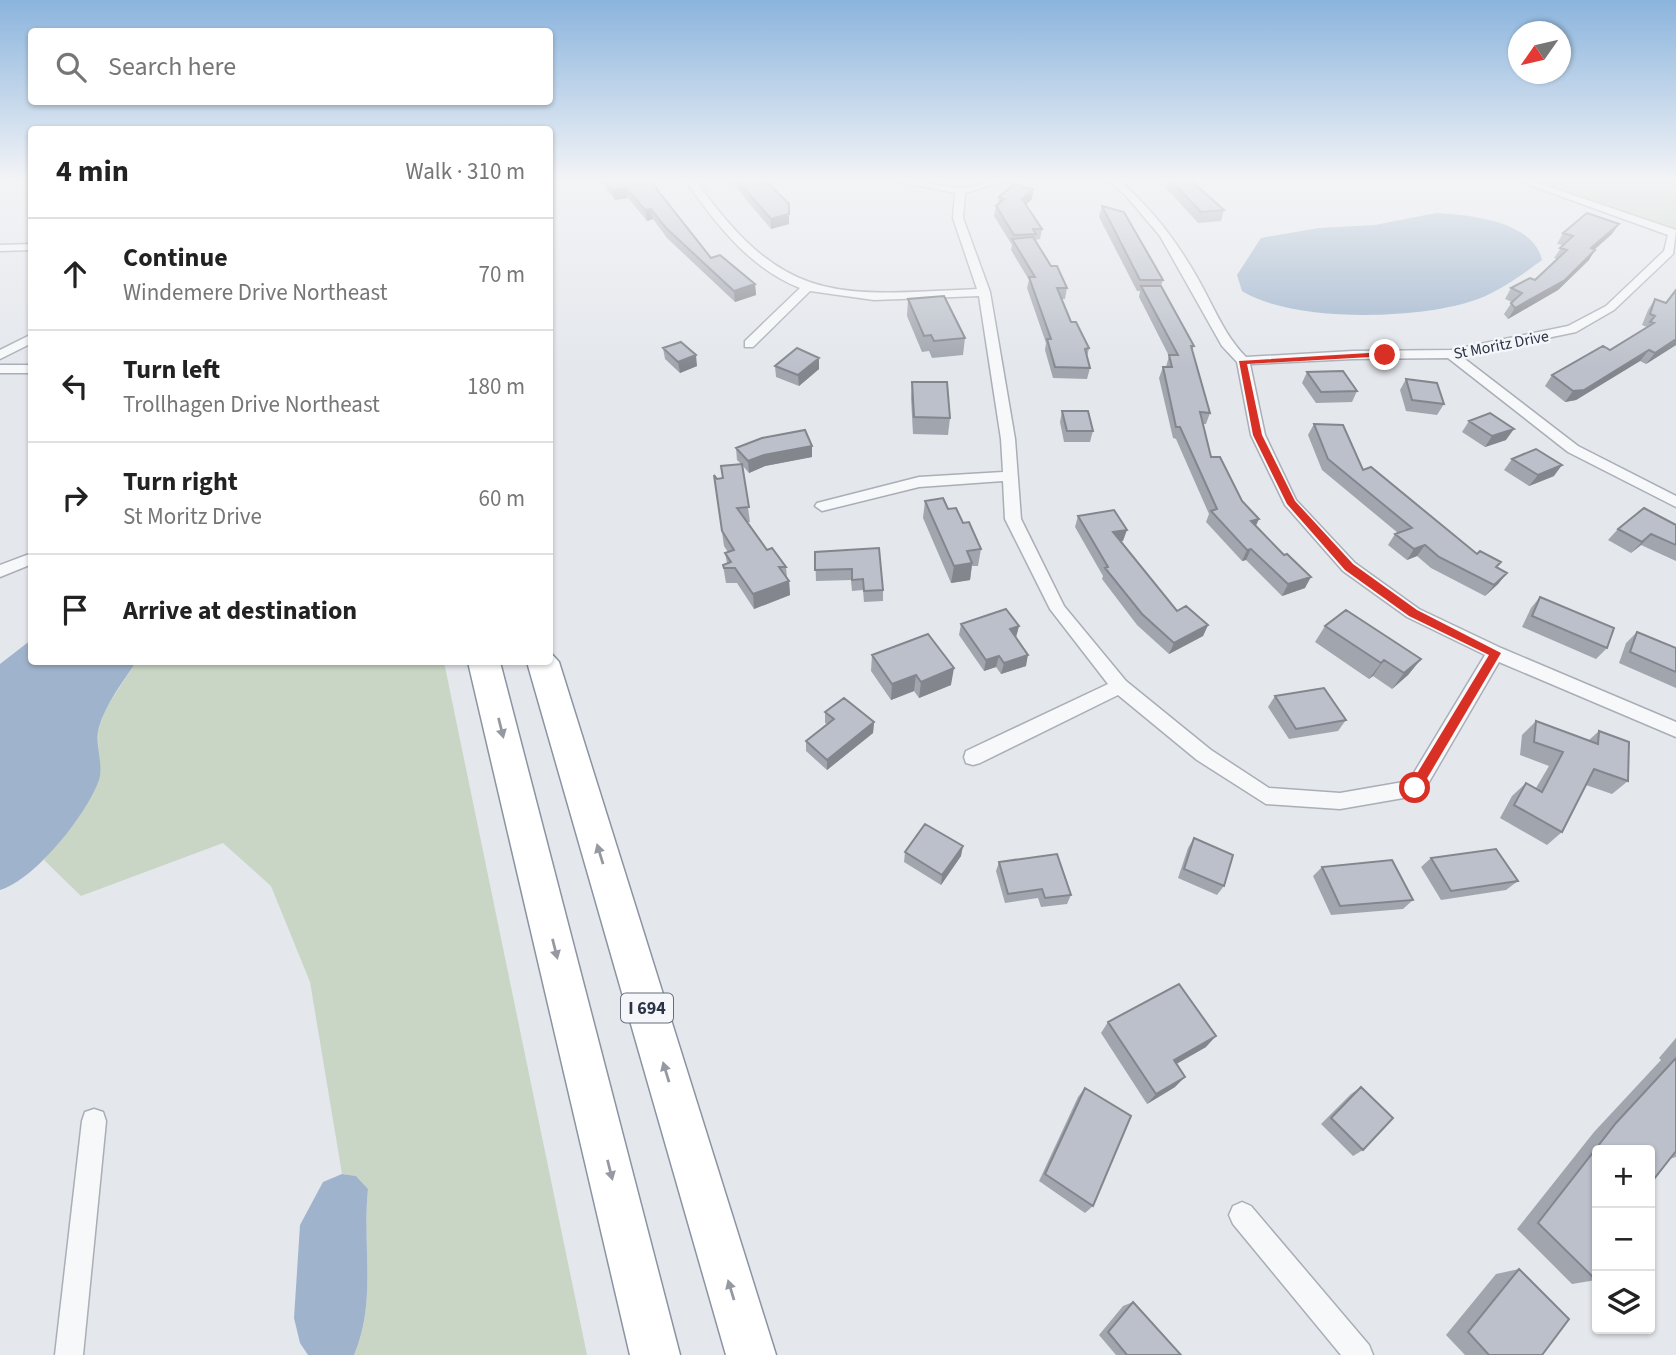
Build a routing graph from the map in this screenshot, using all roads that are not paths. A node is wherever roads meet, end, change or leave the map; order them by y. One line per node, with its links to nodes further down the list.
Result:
1 (743, 241): 7 (street)
2 (966, 241): 8 (street)
3 (1170, 241): 13 (street)
4 (1673, 241): 11 (street, St Moritz Drive)
5 (28, 247): 6 (street)
6 (0, 248)
7 (807, 287): 8 (street); 10 (street)
8 (984, 292): 16 (street)
9 (28, 341): 12 (street)
10 (748, 344)
11 (1451, 354): 13 (street, St Moritz Drive); 17 (street)
12 (0, 355)
13 (1243, 361): 21 (street)
14 (0, 369): 15 (street)
15 (28, 369)
16 (1011, 476): 18 (street); 24 (street)
17 (1676, 502)
18 (822, 506)
19 (28, 560): 20 (street)
20 (0, 571)
21 (1495, 653): 24 (street); 25 (street)
22 (485, 665): 30 (highway, one-way to 30)
23 (544, 665): 31 (highway, I 694, one-way to 23)
24 (1120, 686): 26 (street)
25 (1676, 730)
26 (973, 757)
27 (94, 1121): 29 (street)
28 (1242, 1215): 32 (street)
29 (69, 1355)
30 (655, 1355)
31 (751, 1355)
32 (1359, 1355)

